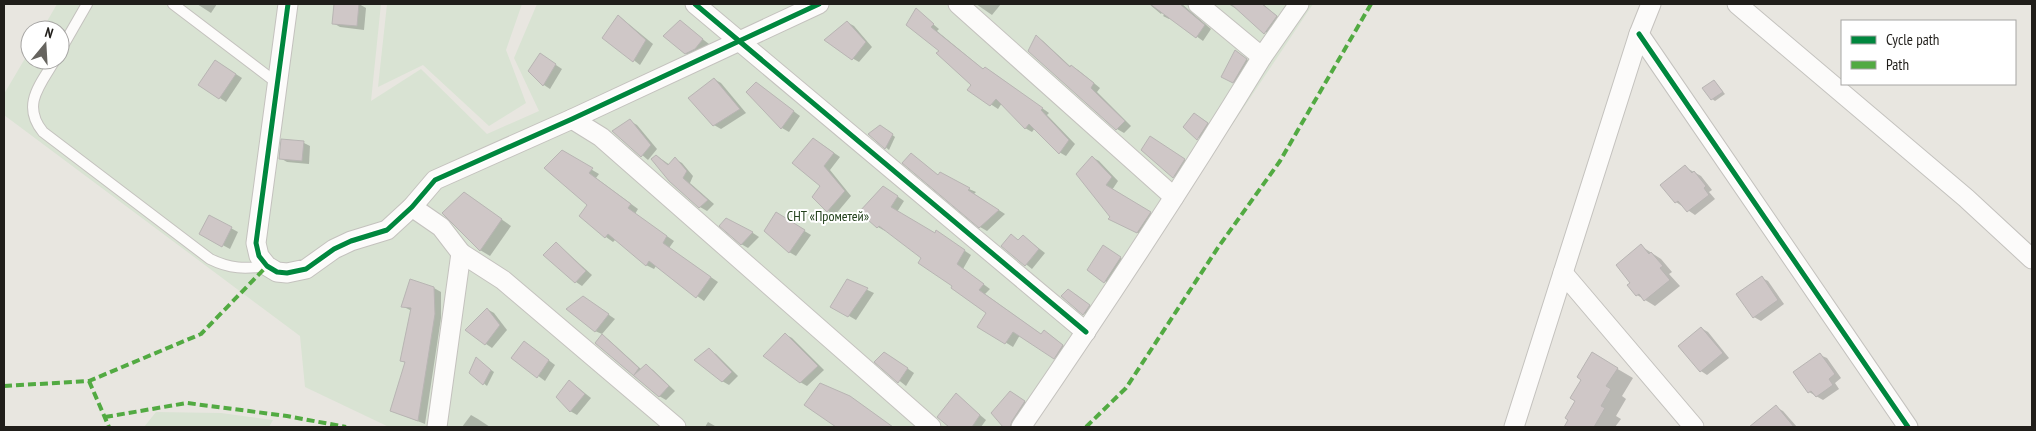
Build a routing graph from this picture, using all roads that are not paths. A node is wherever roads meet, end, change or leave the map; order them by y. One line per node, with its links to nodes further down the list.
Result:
1 (87, 4): 11 (lane)
2 (174, 4): 16 (lane)
3 (288, 4): 16 (street)
4 (695, 4): 13 (street)
5 (820, 4): 13 (street)
6 (958, 4): 18 (street)
7 (1198, 4): 14 (street)
8 (1299, 4): 14 (street)
9 (1651, 4): 12 (street)
10 (1737, 4): 21 (street)
11 (70, 34)
12 (1639, 34): 23 (street); 31 (street)
13 (737, 41): 17 (street); 24 (street)
14 (1262, 57): 18 (street)
15 (49, 70): 22 (lane)
16 (277, 83): 22 (street)
17 (572, 119): 19 (street); 27 (street)
18 (1174, 197): 24 (street)
19 (412, 207): 20 (street); 22 (street)
20 (460, 253): 25 (street); 26 (street)
21 (2032, 259)
22 (267, 266)
23 (1563, 273): 29 (street); 30 (street)
24 (1086, 332): 28 (street)
25 (437, 427)
26 (676, 427)
27 (931, 427)
28 (1021, 427)
29 (1514, 427)
30 (1694, 427)
31 (1908, 427)

